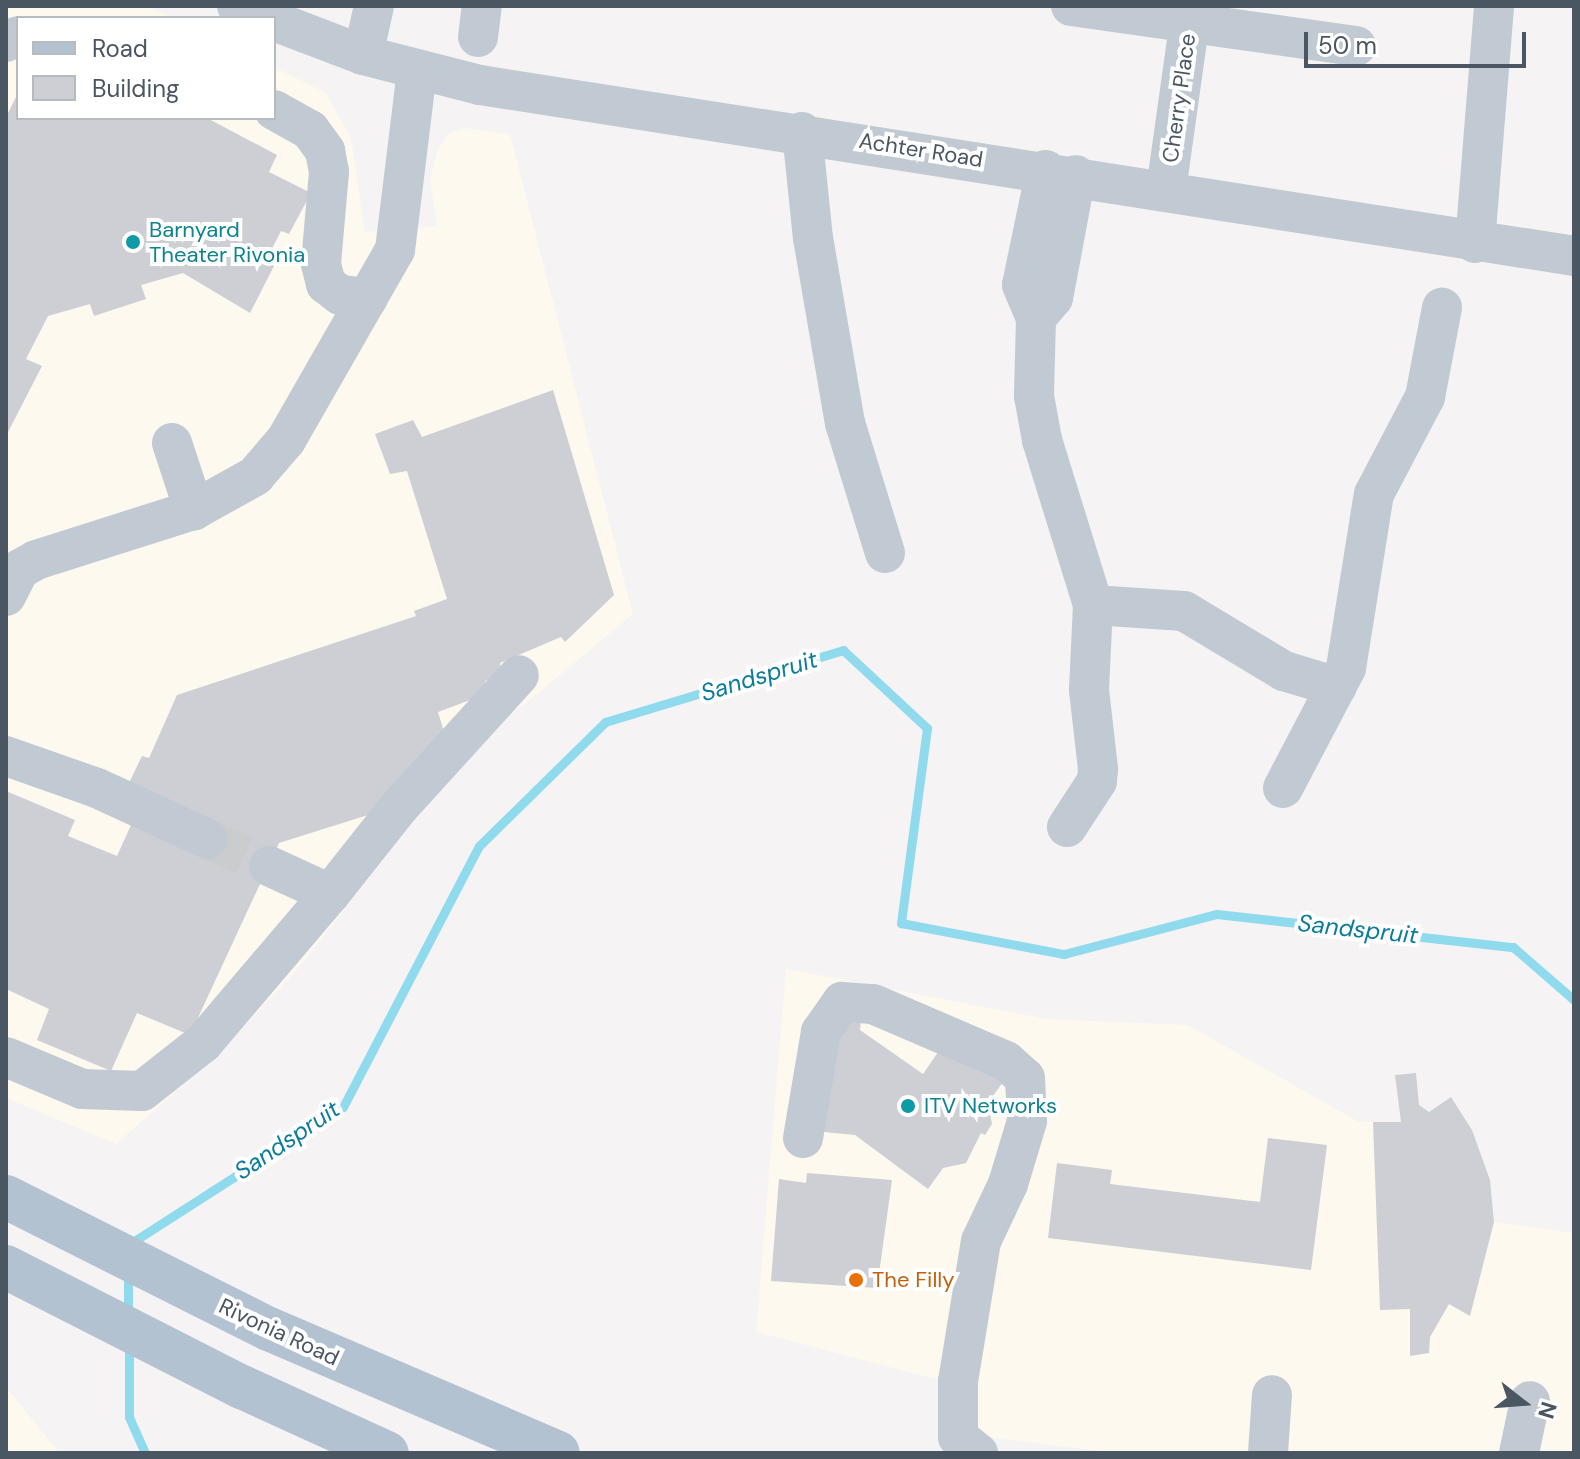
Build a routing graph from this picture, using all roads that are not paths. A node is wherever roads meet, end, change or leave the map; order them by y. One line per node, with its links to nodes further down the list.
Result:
1 (237, 6): 5 (street)
2 (374, 6): 9 (street)
3 (1071, 6): 6 (street)
4 (1494, 6): 15 (street)
5 (262, 16)
6 (1190, 16): 8 (street); 14 (street, Cherry Place)
7 (276, 22): 9 (street, Achter Road)
8 (1356, 46)
9 (363, 55): 10 (street, Achter Road)
10 (417, 72): 12 (street, Achter Road); 17 (street)
11 (276, 111): 17 (street)
12 (802, 132): 13 (street, Achter Road); 21 (street)
13 (1061, 173): 14 (street, Achter Road); 23 (street)
14 (1166, 190): 15 (street, Achter Road)
15 (1475, 243): 16 (street, Achter Road)
16 (1574, 256)
17 (368, 298): 20 (street)
18 (1442, 308): 25 (street)
19 (172, 443): 20 (street)
20 (194, 510): 22 (street)
21 (885, 553)
22 (6, 596)
23 (1093, 605): 25 (street); 28 (street)
24 (519, 675): 31 (street)
25 (1337, 687): 27 (street)
26 (6, 756): 29 (street)
27 (1283, 788)
28 (1067, 827)
29 (208, 839)
30 (269, 866): 31 (street)
31 (330, 894): 32 (street)
32 (6, 1057)
33 (803, 1138): 38 (street)
34 (23, 1206): 40 (main road, Rivonia Road)
35 (7, 1268): 39 (main road)
36 (1272, 1395): 41 (street)
37 (1530, 1401): 42 (street)
38 (973, 1451)
39 (387, 1453)
40 (558, 1453)
41 (1268, 1453)
42 (1519, 1453)

